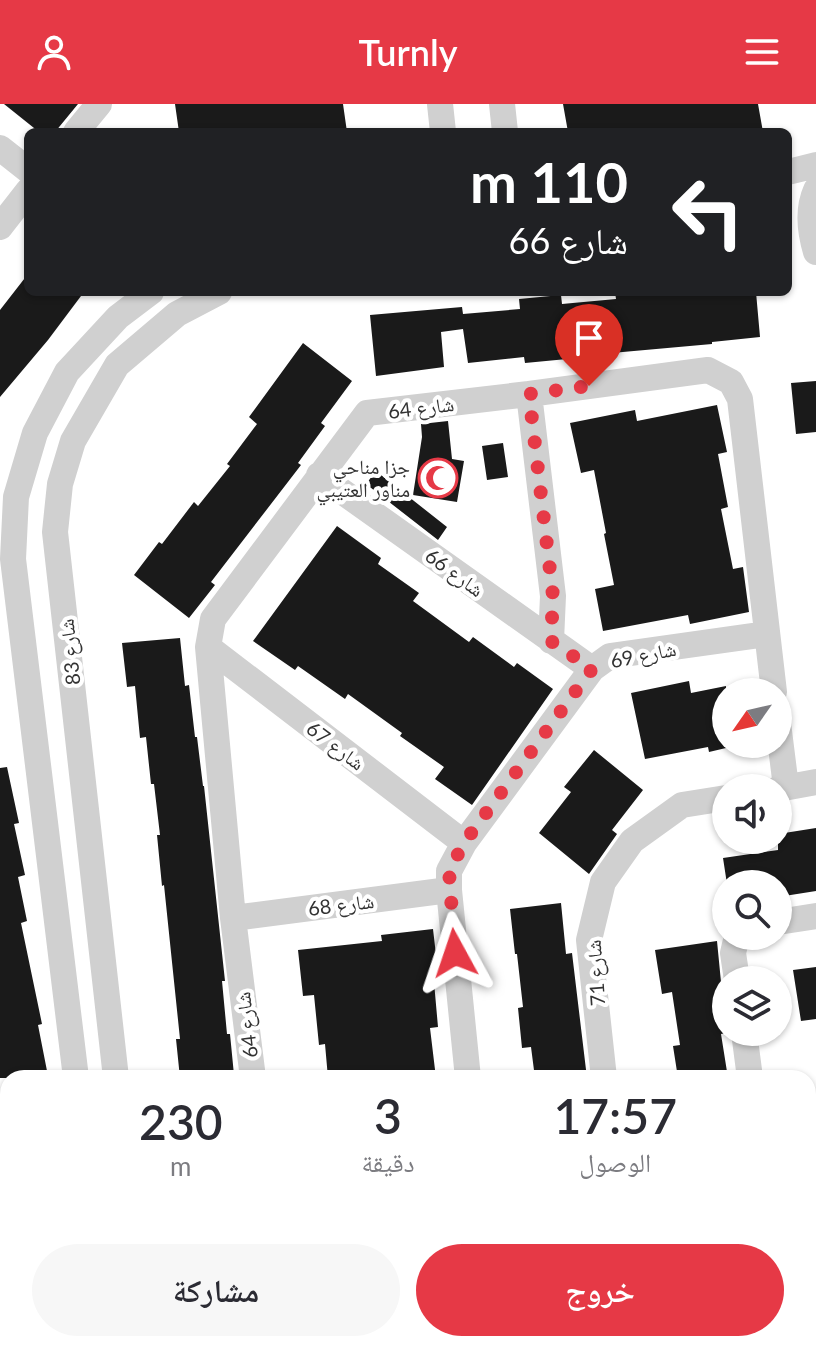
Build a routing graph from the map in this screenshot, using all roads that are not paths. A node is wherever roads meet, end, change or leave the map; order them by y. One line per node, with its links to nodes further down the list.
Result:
1 (99, 104): 2 (street)
2 (79, 128)
3 (0, 148): 5 (street)
4 (816, 165): 6 (street)
5 (24, 167)
6 (792, 171)
7 (816, 190): 11 (street)
8 (24, 196): 9 (street)
9 (0, 227)
10 (792, 231): 11 (street)
11 (815, 251)
12 (146, 296): 30 (street)
13 (211, 296): 31 (street, شارع 83)
14 (529, 394): 15 (street, شارع 64); 16 (street, شارع 64); 17 (street)
15 (319, 475): 17 (street, شارع 66); 18 (street, شارع 64)
16 (767, 634): 19 (street, شارع 69); 20 (street, شارع 64)
17 (551, 641): 19 (street, شارع 66)
18 (208, 647): 24 (street, شارع 67); 27 (street, شارع 64)
19 (592, 669): 24 (street, شارع 69)
20 (772, 678)
21 (816, 782): 22 (street)
22 (792, 786)
23 (712, 800): 34 (street, شارع 71)
24 (464, 843): 25 (street, شارع 69)
25 (449, 890): 27 (street, شارع 68); 33 (street, شارع 69)
26 (816, 916): 28 (street)
27 (233, 918): 32 (street, شارع 64)
28 (792, 920)
29 (746, 1046): 35 (street)
30 (75, 1070)
31 (115, 1070)
32 (252, 1070)
33 (467, 1070)
34 (603, 1070)
35 (749, 1070)

